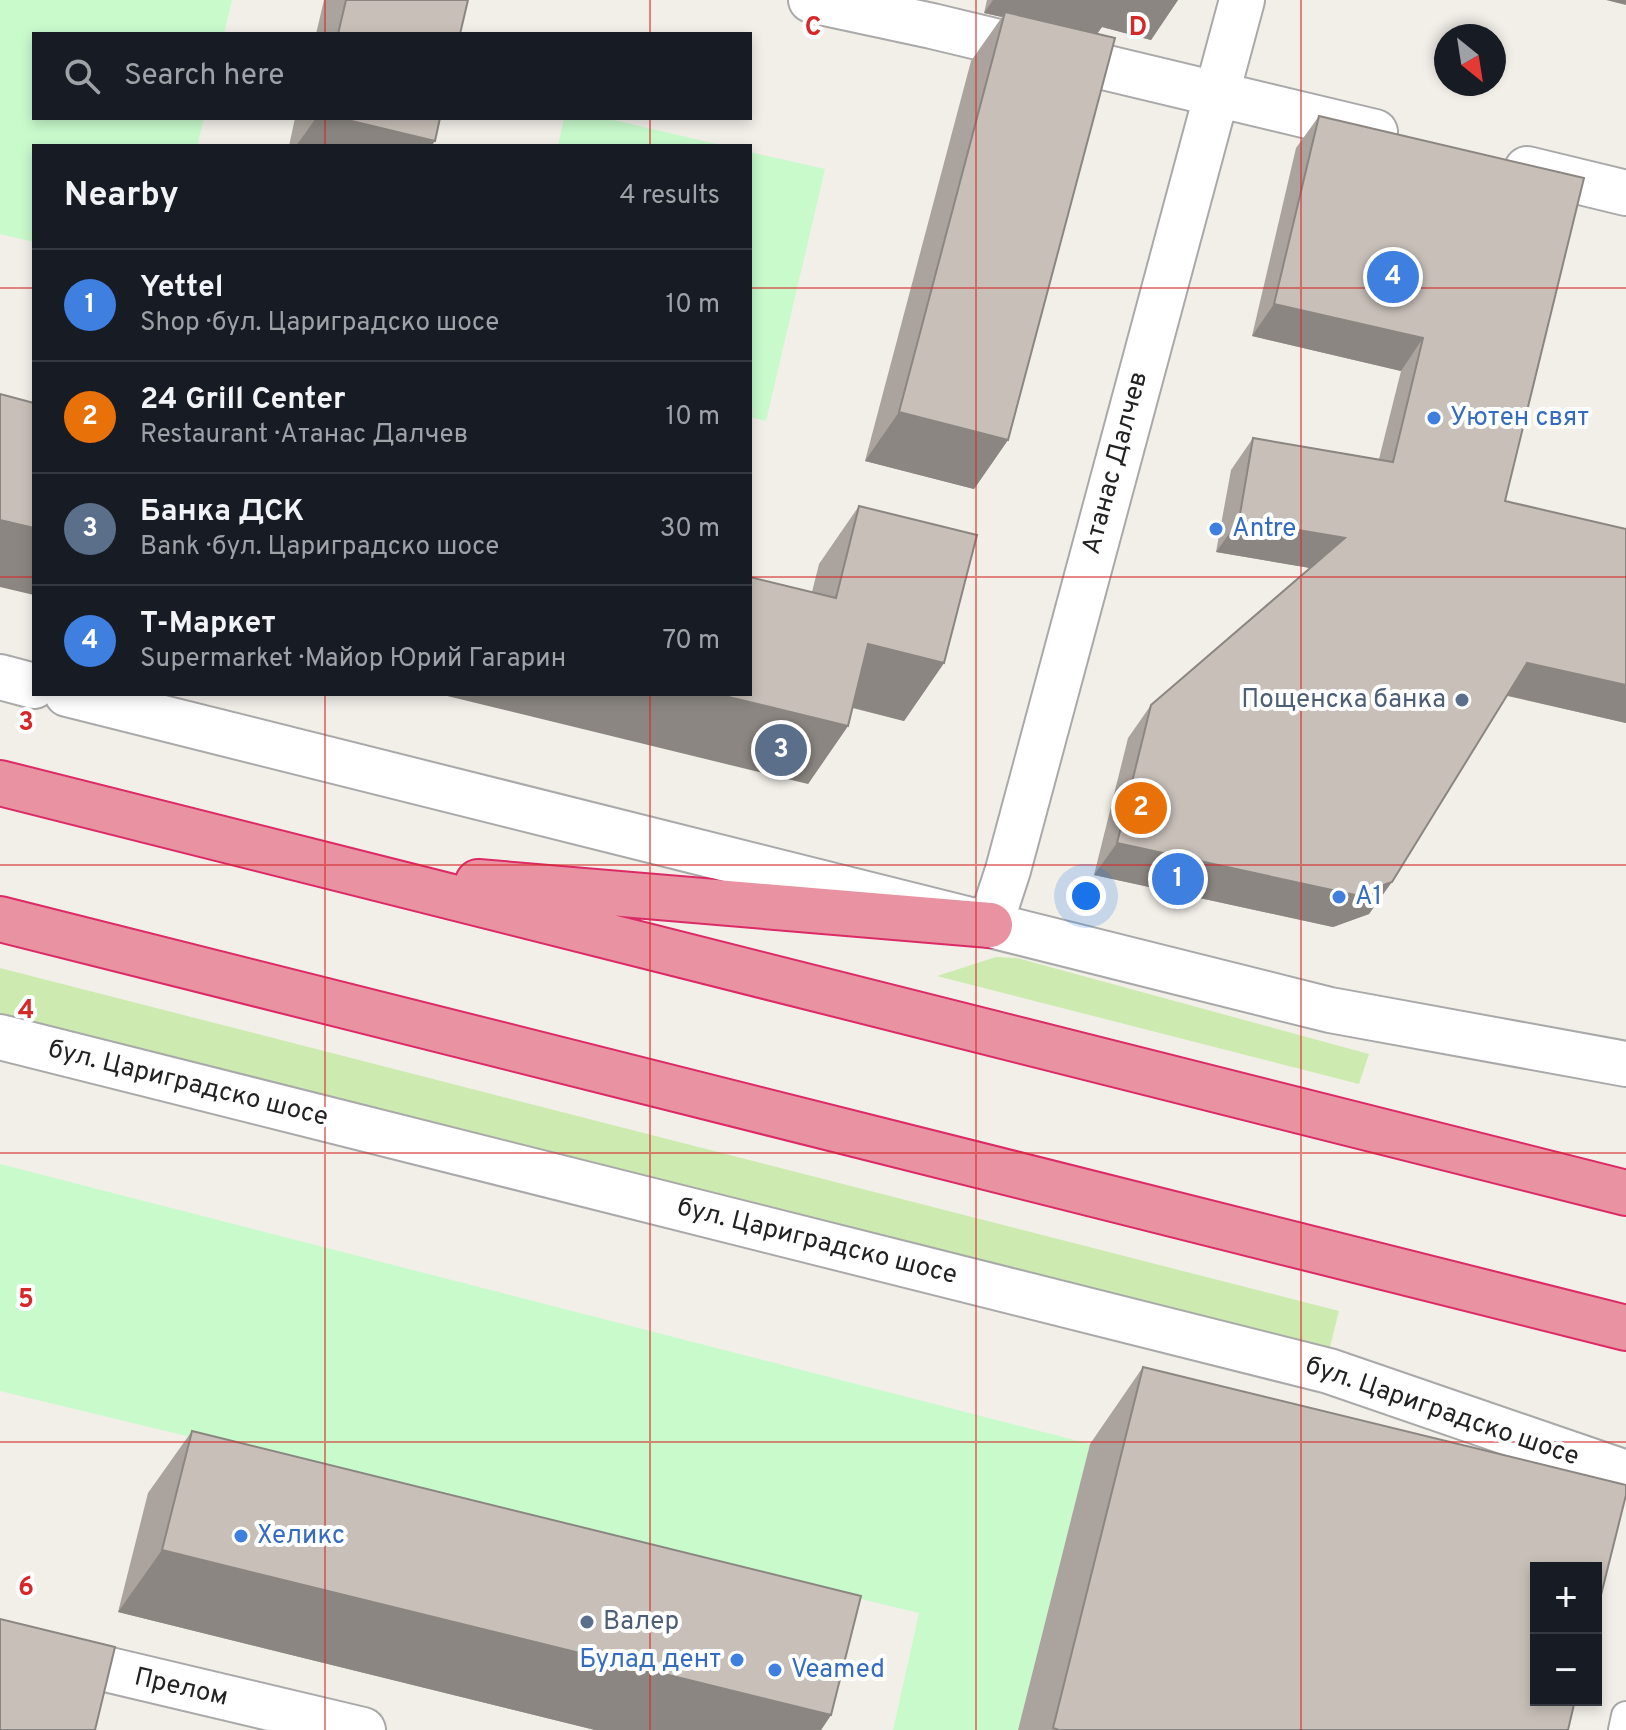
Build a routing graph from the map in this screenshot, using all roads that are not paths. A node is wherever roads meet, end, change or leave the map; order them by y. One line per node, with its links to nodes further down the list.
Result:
1 (811, 0): 3 (street)
2 (1242, 0): 3 (street, Атанас Далчев)
3 (1217, 95): 4 (street); 13 (street, Атанас Далчев)
4 (1413, 141)
5 (1488, 159): 6 (street)
6 (1626, 193)
7 (0, 677): 8 (street)
8 (32, 685)
9 (75, 696): 13 (street)
10 (0, 783): 11 (highway)
11 (350, 872): 13 (highway); 16 (highway)
12 (0, 919): 17 (highway)
13 (990, 925): 15 (street)
14 (0, 1037): 18 (street, бул. Цариградско шосе)
15 (1626, 1064)
16 (1626, 1193)
17 (1626, 1328)
18 (1626, 1473)
19 (0, 1644): 21 (street, Прелом)
20 (1626, 1716): 22 (lane)
21 (363, 1730)
22 (1623, 1730)

